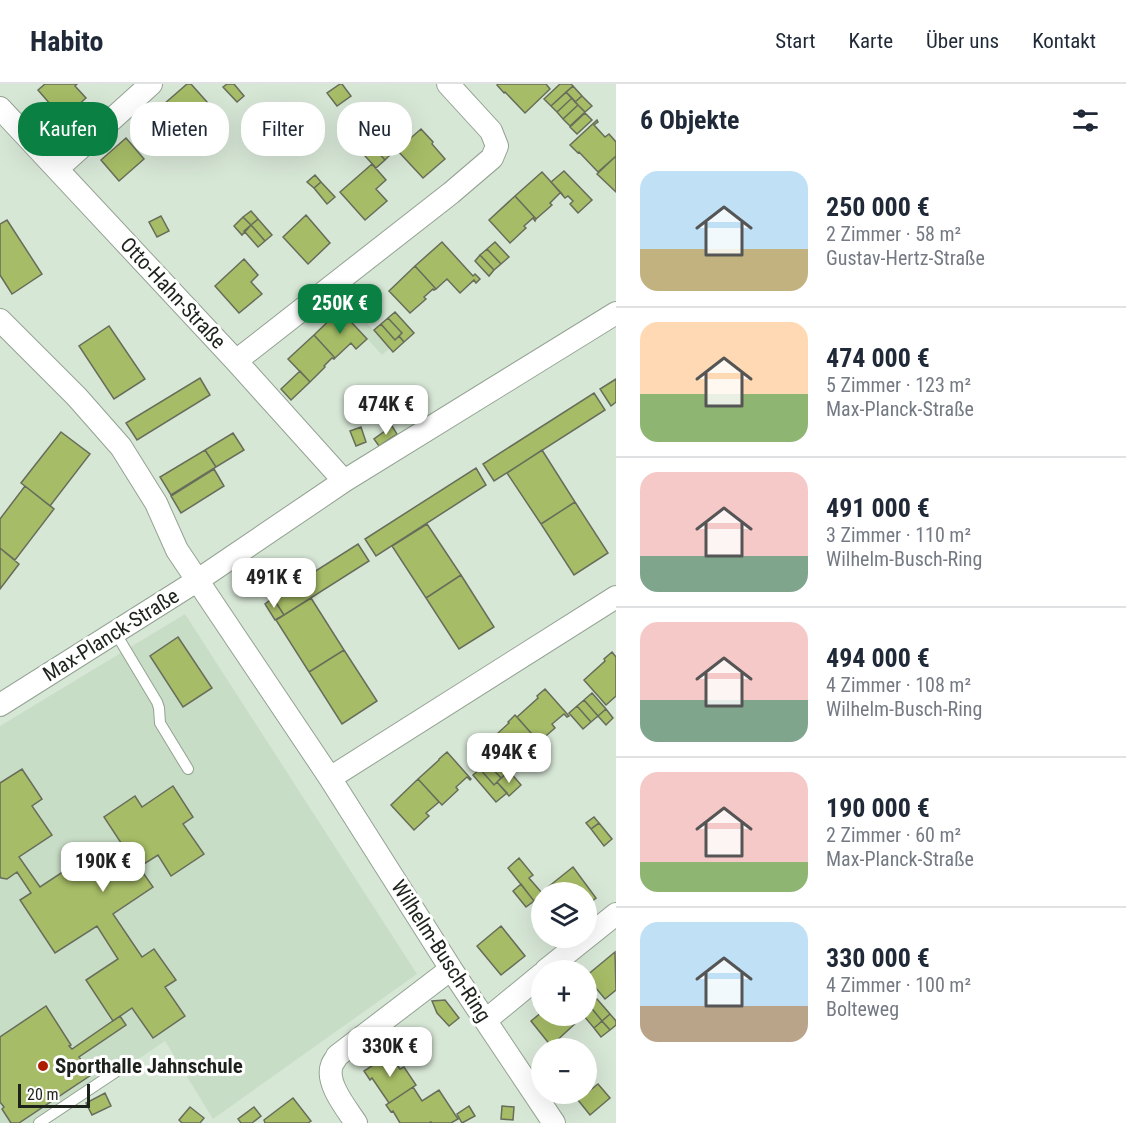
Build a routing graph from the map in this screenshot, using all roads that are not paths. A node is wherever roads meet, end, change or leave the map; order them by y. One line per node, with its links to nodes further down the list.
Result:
1 (151, 84): 4 (street)
2 (448, 84): 7 (street)
3 (0, 108): 4 (street, Otto-Hahn-Straße)
4 (57, 169): 7 (street, Otto-Hahn-Straße)
5 (616, 313): 8 (street, Max-Planck-Straße)
6 (0, 320): 9 (street, Wilhelm-Busch-Ring)
7 (236, 361): 8 (street, Otto-Hahn-Straße)
8 (344, 481): 9 (street, Max-Planck-Straße)
9 (198, 580): 11 (street, Max-Planck-Straße); 14 (street, Wilhelm-Busch-Ring)
10 (616, 597): 14 (street)
11 (115, 632): 12 (street, Max-Planck-Straße); 13 (lane)
12 (0, 705)
13 (188, 769)
14 (330, 778): 17 (street, Wilhelm-Busch-Ring)
15 (616, 914): 16 (street)
16 (558, 960)
17 (451, 969): 19 (street, Wilhelm-Busch-Ring); 22 (street)
18 (531, 983): 19 (street)
19 (486, 1020): 23 (street, Wilhelm-Busch-Ring)
20 (117, 1071): 21 (lane)
21 (39, 1123)
22 (356, 1123)
23 (554, 1123)

